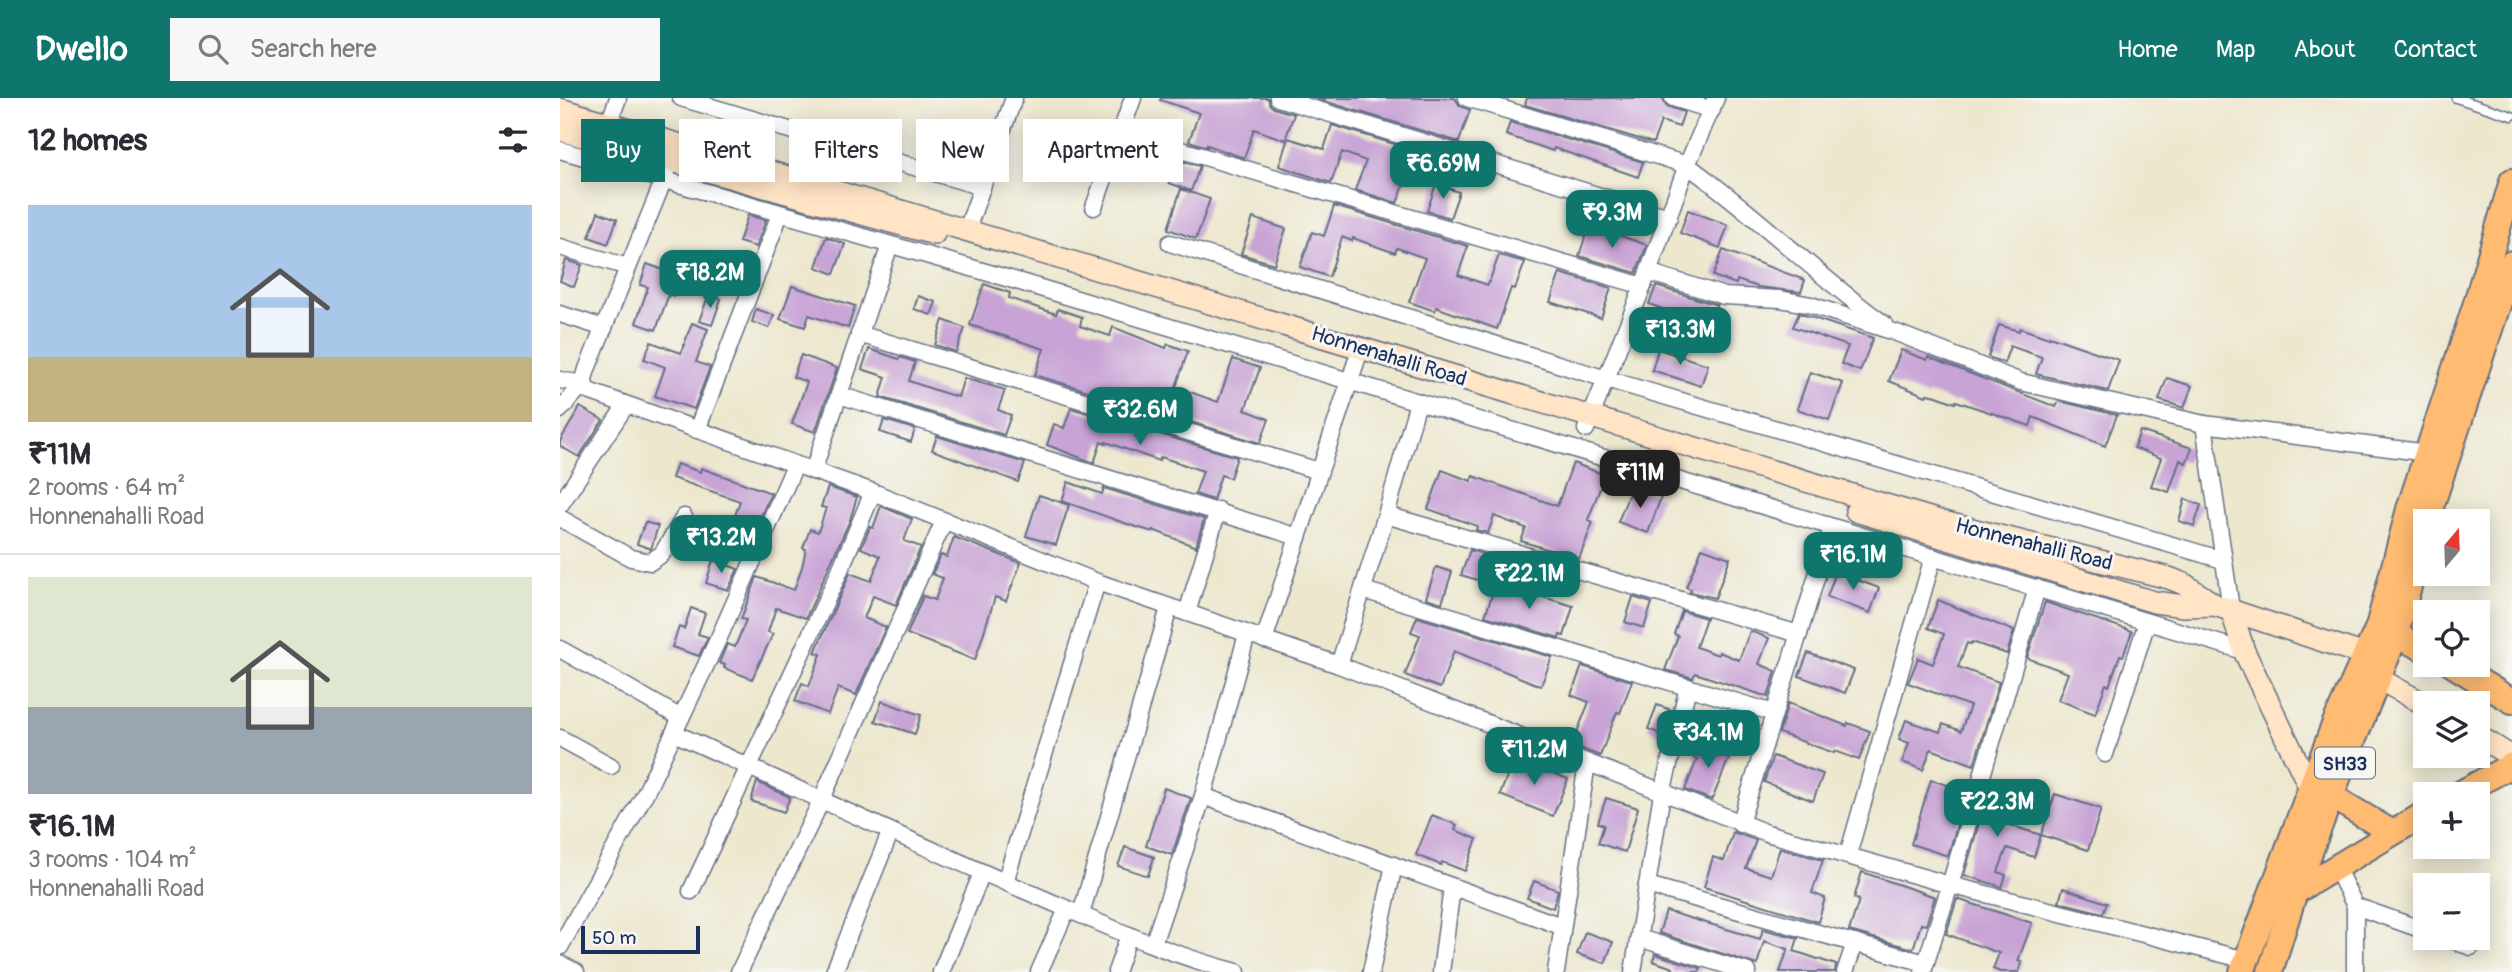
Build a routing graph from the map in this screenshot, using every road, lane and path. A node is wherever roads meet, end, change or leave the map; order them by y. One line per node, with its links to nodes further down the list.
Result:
1 (618, 98): 14 (street)
2 (681, 98): 9 (street)
3 (1014, 98): 28 (street)
4 (1133, 98): 15 (street)
5 (1278, 98): 31 (street)
6 (1466, 98): 22 (street)
7 (1673, 98): 10 (street)
8 (2456, 98): 12 (lane)
9 (726, 104): 28 (street)
10 (1714, 104): 22 (street)
11 (560, 109): 13 (street, Honnenahalli Road)
12 (2512, 116)
13 (595, 119)
14 (610, 119)
15 (1125, 119)
16 (560, 130): 20 (street, Honnenahalli Road)
17 (665, 148): 20 (street, Honnenahalli Road)
18 (560, 150): 21 (street)
19 (1183, 150): 38 (street)
20 (675, 152): 23 (street); 32 (street, Honnenahalli Road); 43 (street, Honnenahalli Road)
21 (581, 156)
22 (1687, 165): 31 (street); 41 (street)
23 (665, 175)
24 (665, 181): 30 (street)
25 (2512, 181): 55 (main road)
26 (662, 182): 37 (street)
27 (1103, 182): 29 (street)
28 (982, 187): 32 (street)
29 (1094, 207)
30 (780, 214): 34 (street); 54 (street)
31 (1669, 217): 38 (street)
32 (967, 229): 52 (street, Honnenahalli Road)
33 (1170, 243): 44 (street)
34 (890, 245): 42 (street); 46 (street)
35 (560, 247): 37 (street)
36 (2512, 263): 61 (main road)
37 (628, 268): 40 (street)
38 (1646, 279): 41 (street); 44 (street)
39 (560, 314): 40 (street)
40 (604, 328): 47 (street)
41 (1897, 333): 53 (street)
42 (859, 334): 48 (street); 58 (street)
43 (1357, 359): 46 (street); 52 (street, Honnenahalli Road)
44 (1606, 379): 52 (street); 71 (street)
45 (560, 380): 47 (street)
46 (1348, 381): 49 (street); 58 (street)
47 (583, 384): 50 (street); 51 (street)
48 (839, 395): 57 (street); 62 (street)
49 (1418, 402): 63 (street); 67 (street)
50 (626, 405): 54 (street); 60 (street)
51 (560, 410)
52 (1588, 423): 75 (street, Honnenahalli Road)
53 (2204, 424): 55 (street); 71 (street)
54 (697, 430): 56 (street)
55 (2428, 453): 79 (main road)
56 (795, 465): 57 (street); 93 (street)
57 (813, 471): 59 (street)
58 (1319, 471): 68 (street)
59 (873, 492): 66 (street); 102 (street)
60 (560, 505)
61 (2431, 509)
62 (1218, 510): 68 (street); 77 (street)
63 (1387, 515): 74 (street); 81 (street)
64 (684, 517): 65 (street)
65 (560, 518)
66 (944, 521): 72 (street); 107 (street)
67 (1832, 527): 69 (street); 81 (street)
68 (1298, 537): 82 (street)
69 (1934, 557): 73 (street); 112 (street)
70 (2413, 559): 79 (main road)
71 (2223, 560): 75 (street)
72 (1097, 582): 76 (street); 116 (street)
73 (2037, 588): 78 (street); 118 (street)
74 (1363, 590): 86 (street); 89 (street)
75 (2223, 607): 85 (street); 87 (street, Honnenahalli Road)
76 (1169, 608): 77 (street); 123 (street)
77 (1187, 613): 80 (street)
78 (2147, 622): 85 (street); 97 (street)
79 (2387, 631): 83 (main road); 87 (main road, SH33)
80 (1247, 634): 82 (street); 106 (street)
81 (1799, 634): 92 (street)
82 (1264, 640): 86 (street)
83 (2413, 644)
84 (560, 649): 93 (street)
85 (2244, 651): 104 (street)
86 (1339, 665): 99 (street)
87 (2368, 667): 90 (street, Honnenahalli Road); 104 (main road, SH33)
88 (2473, 677): 91 (main road)
89 (1688, 687): 92 (street); 105 (street)
90 (2413, 696)
91 (2512, 701)
92 (1774, 713): 109 (street)
93 (681, 718): 94 (street)
94 (674, 733): 102 (street); 130 (street)
95 (560, 738): 101 (street)
96 (2490, 743): 98 (street)
97 (2105, 754)
98 (2512, 757)
99 (1587, 764): 105 (street); 124 (street)
100 (2512, 765): 103 (main road)
101 (611, 766)
102 (748, 766): 107 (street); 120 (street)
103 (2481, 782)
104 (2320, 792): 110 (main road); 121 (main road, SH33); 133 (main road, SH33)
105 (1662, 793): 109 (street); 117 (street)
106 (1203, 796): 113 (street); 129 (street)
107 (822, 799): 111 (street); 136 (street)
108 (2413, 820): 110 (main road)
109 (1740, 824): 112 (street)
110 (2391, 832): 114 (main road)
111 (890, 833): 115 (street); 137 (street)
112 (1848, 855): 118 (street)
113 (1394, 865): 119 (street); 142 (street)
114 (2336, 867): 121 (main road); 122 (street)
115 (982, 873): 116 (street); 138 (street)
116 (1006, 882): 123 (street)
117 (1647, 884): 127 (street); 128 (street)
118 (1950, 886): 133 (street); 134 (street)
119 (1452, 887): 124 (street); 143 (street)
120 (691, 891)
121 (2295, 892): 148 (main road, SH33)
122 (2356, 906): 125 (street); 149 (street)
123 (1074, 911): 126 (street); 139 (street)
124 (1561, 926): 144 (street)
125 (2413, 926)
126 (1129, 935): 129 (street); 140 (street)
127 (1639, 938): 132 (street); 145 (street)
128 (1855, 943): 134 (street); 147 (street)
129 (1153, 944): 141 (street)
130 (560, 947)
131 (560, 964): 135 (street)
132 (1700, 965): 146 (street)
133 (2244, 966)
134 (1924, 967)
135 (576, 972)
136 (739, 972)
137 (834, 972)
138 (941, 972)
139 (1039, 972)
140 (1116, 972)
141 (1237, 972)
142 (1370, 972)
143 (1441, 972)
144 (1556, 972)
145 (1633, 972)
146 (1748, 972)
147 (1845, 972)
148 (2270, 972)
149 (2355, 972)

